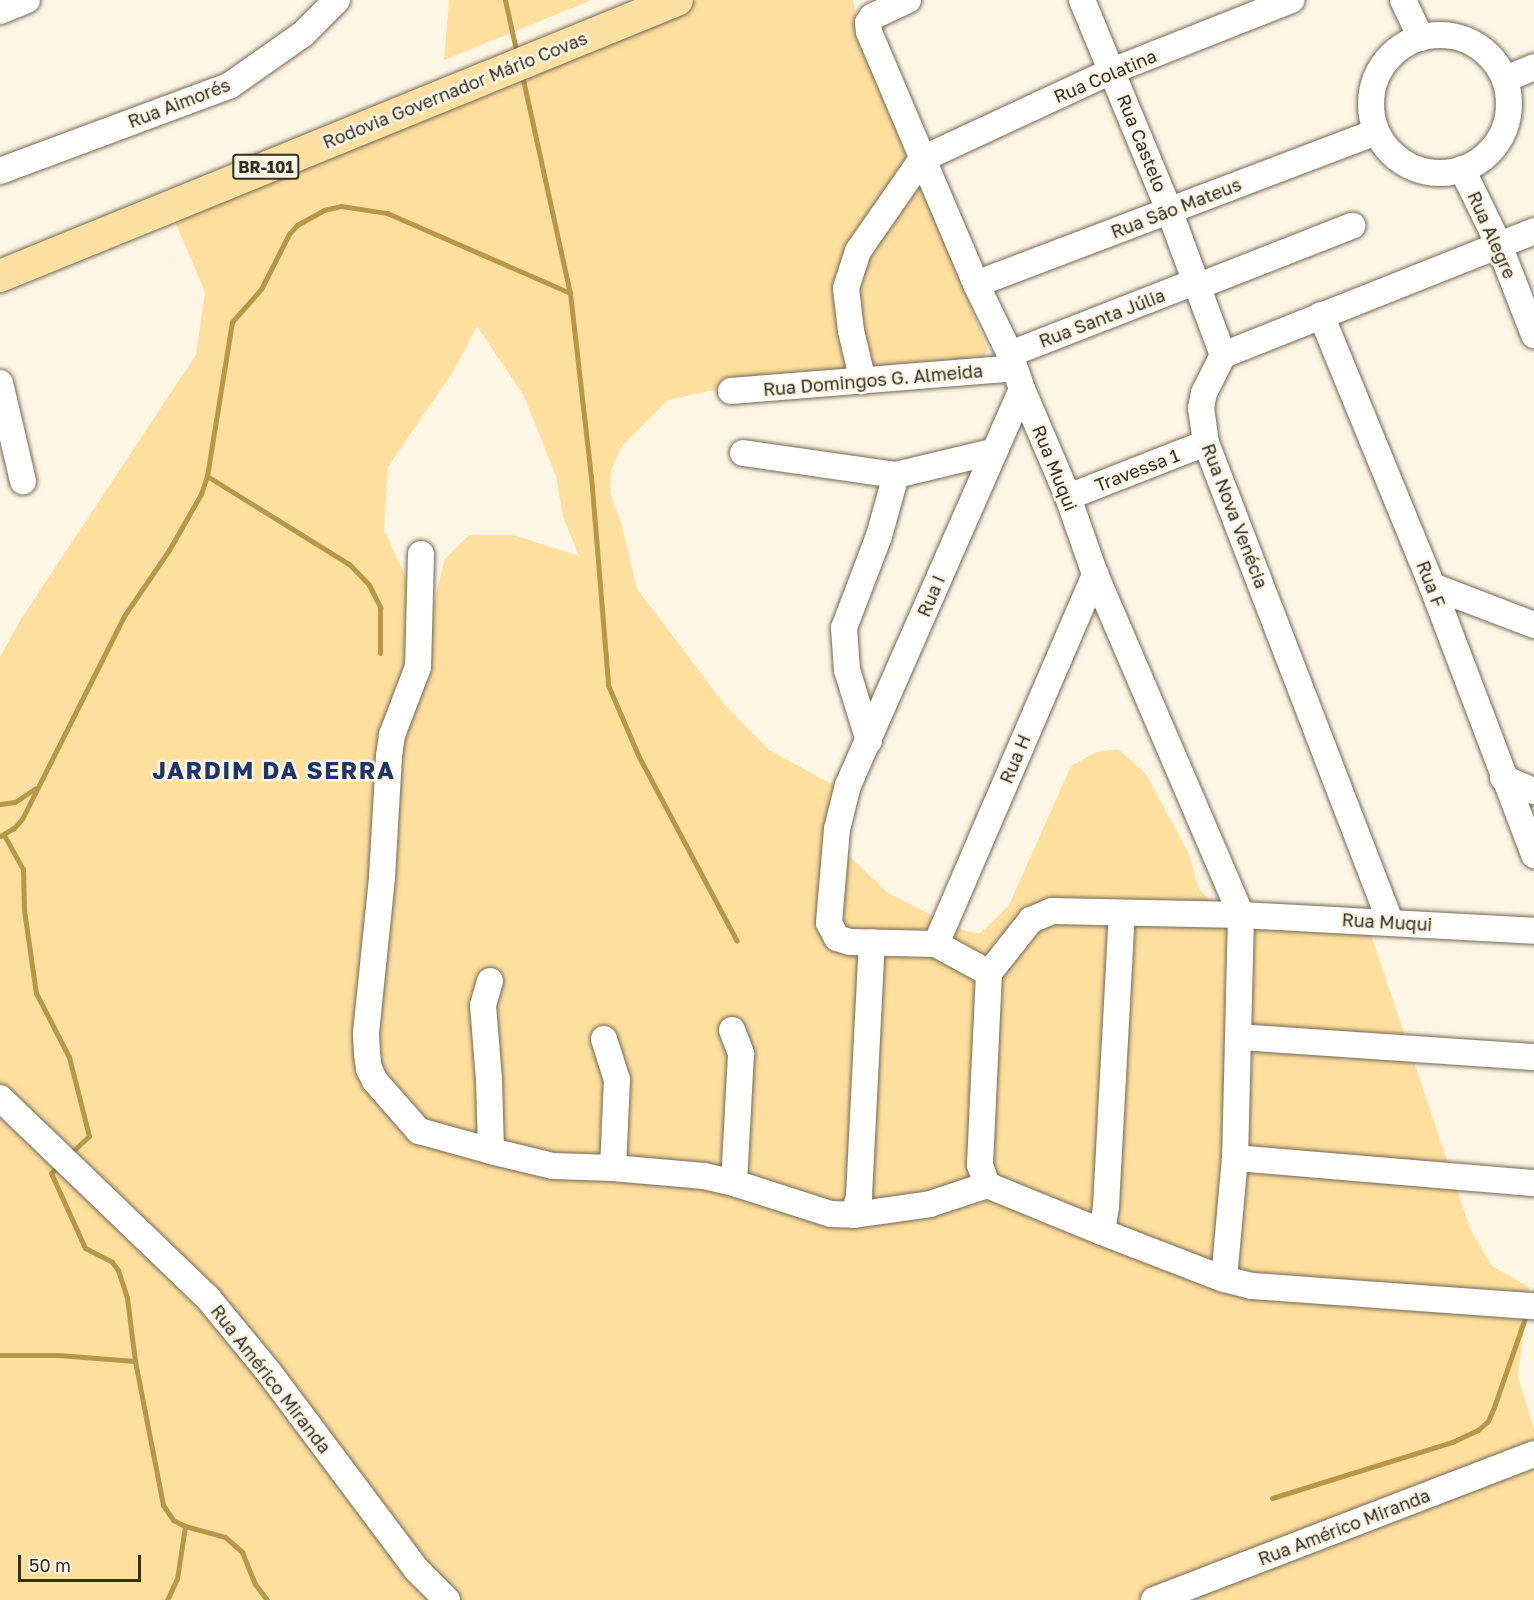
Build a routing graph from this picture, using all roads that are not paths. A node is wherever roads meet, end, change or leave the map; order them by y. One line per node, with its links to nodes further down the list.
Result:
1 (27, 0): 8 (street)
2 (337, 0): 16 (street, Rua Aimorés)
3 (676, 0): 21 (main road, Rodovia Governador Mário Covas / BR-101)
4 (908, 0): 14 (street, Rua Muqui)
5 (1082, 0): 11 (street, Rua Castelo)
6 (1291, 0): 11 (street, Rua Colatina)
7 (1403, 0): 9 (street)
8 (0, 11)
9 (1421, 38): 12 (street); 13 (street)
10 (1534, 67): 12 (street)
11 (1112, 71): 14 (street, Rua Colatina); 17 (street, Rua Castelo)
12 (1505, 79): 15 (street)
13 (1376, 132): 15 (street); 17 (street, Rua São Mateus)
14 (922, 159): 22 (street, Rua Muqui); 28 (street)
15 (1462, 169): 20 (street, Rua Alegre)
16 (0, 171)
17 (1169, 210): 22 (street, Rua São Mateus); 23 (street, Rua Castelo)
18 (1352, 226): 23 (street, Rua Santa Júlia)
19 (1534, 231): 20 (street)
20 (1499, 245): 24 (street); 25 (street, Rua Alegre)
21 (0, 276)
22 (976, 284): 27 (street, Rua Muqui)
23 (1195, 284): 26 (street, Rua Castelo); 27 (street, Rua Santa Júlia)
24 (1321, 315): 26 (street); 39 (street, Rua F)
25 (1534, 335)
26 (1223, 355): 31 (street, Rua Nova Venécia)
27 (1015, 370): 28 (street, Rua Domingos G. Almeida); 32 (street, Rua I); 36 (street, Rua Muqui)
28 (862, 381): 30 (street, Rua Domingos G. Almeida)
29 (0, 383): 35 (street)
30 (731, 391)
31 (1206, 443): 36 (street, Travessa 1); 47 (street, Rua Nova Venécia)
32 (992, 452): 34 (street); 41 (street, Rua I)
33 (743, 453): 34 (street)
34 (896, 475): 41 (street)
35 (23, 481)
36 (1068, 496): 38 (street, Rua Muqui)
37 (421, 554): 58 (street)
38 (1095, 574): 46 (street, Rua Muqui); 50 (street, Rua H)
39 (1432, 586): 40 (street); 42 (street, Rua F)
40 (1534, 625)
41 (868, 741): 49 (street, Rua I)
42 (1503, 778): 43 (street); 44 (street, Rua F)
43 (1534, 791)
44 (1534, 855)
45 (1122, 914): 46 (street, Rua Muqui); 51 (street, Rua Muqui); 65 (street)
46 (1240, 915): 47 (street, Rua Muqui); 54 (street)
47 (1390, 921): 48 (street, Rua Muqui)
48 (1534, 931)
49 (872, 942): 50 (street); 64 (street)
50 (936, 944): 51 (street)
51 (989, 973): 63 (street)
52 (490, 981): 58 (street)
53 (732, 1030): 61 (street)
54 (1239, 1038): 56 (street); 59 (street)
55 (604, 1039): 60 (street)
56 (1534, 1057)
57 (0, 1098): 69 (street, Rua Américo Miranda)
58 (491, 1151): 60 (street)
59 (1234, 1158): 62 (street); 66 (street)
60 (613, 1168): 61 (street)
61 (734, 1183): 64 (street)
62 (1534, 1183)
63 (987, 1185): 64 (street); 65 (street)
64 (854, 1215)
65 (1102, 1232): 66 (street)
66 (1224, 1280): 67 (street)
67 (1534, 1306)
68 (1534, 1454): 70 (street, Rua Américo Miranda)
69 (447, 1600)
70 (1154, 1600)

